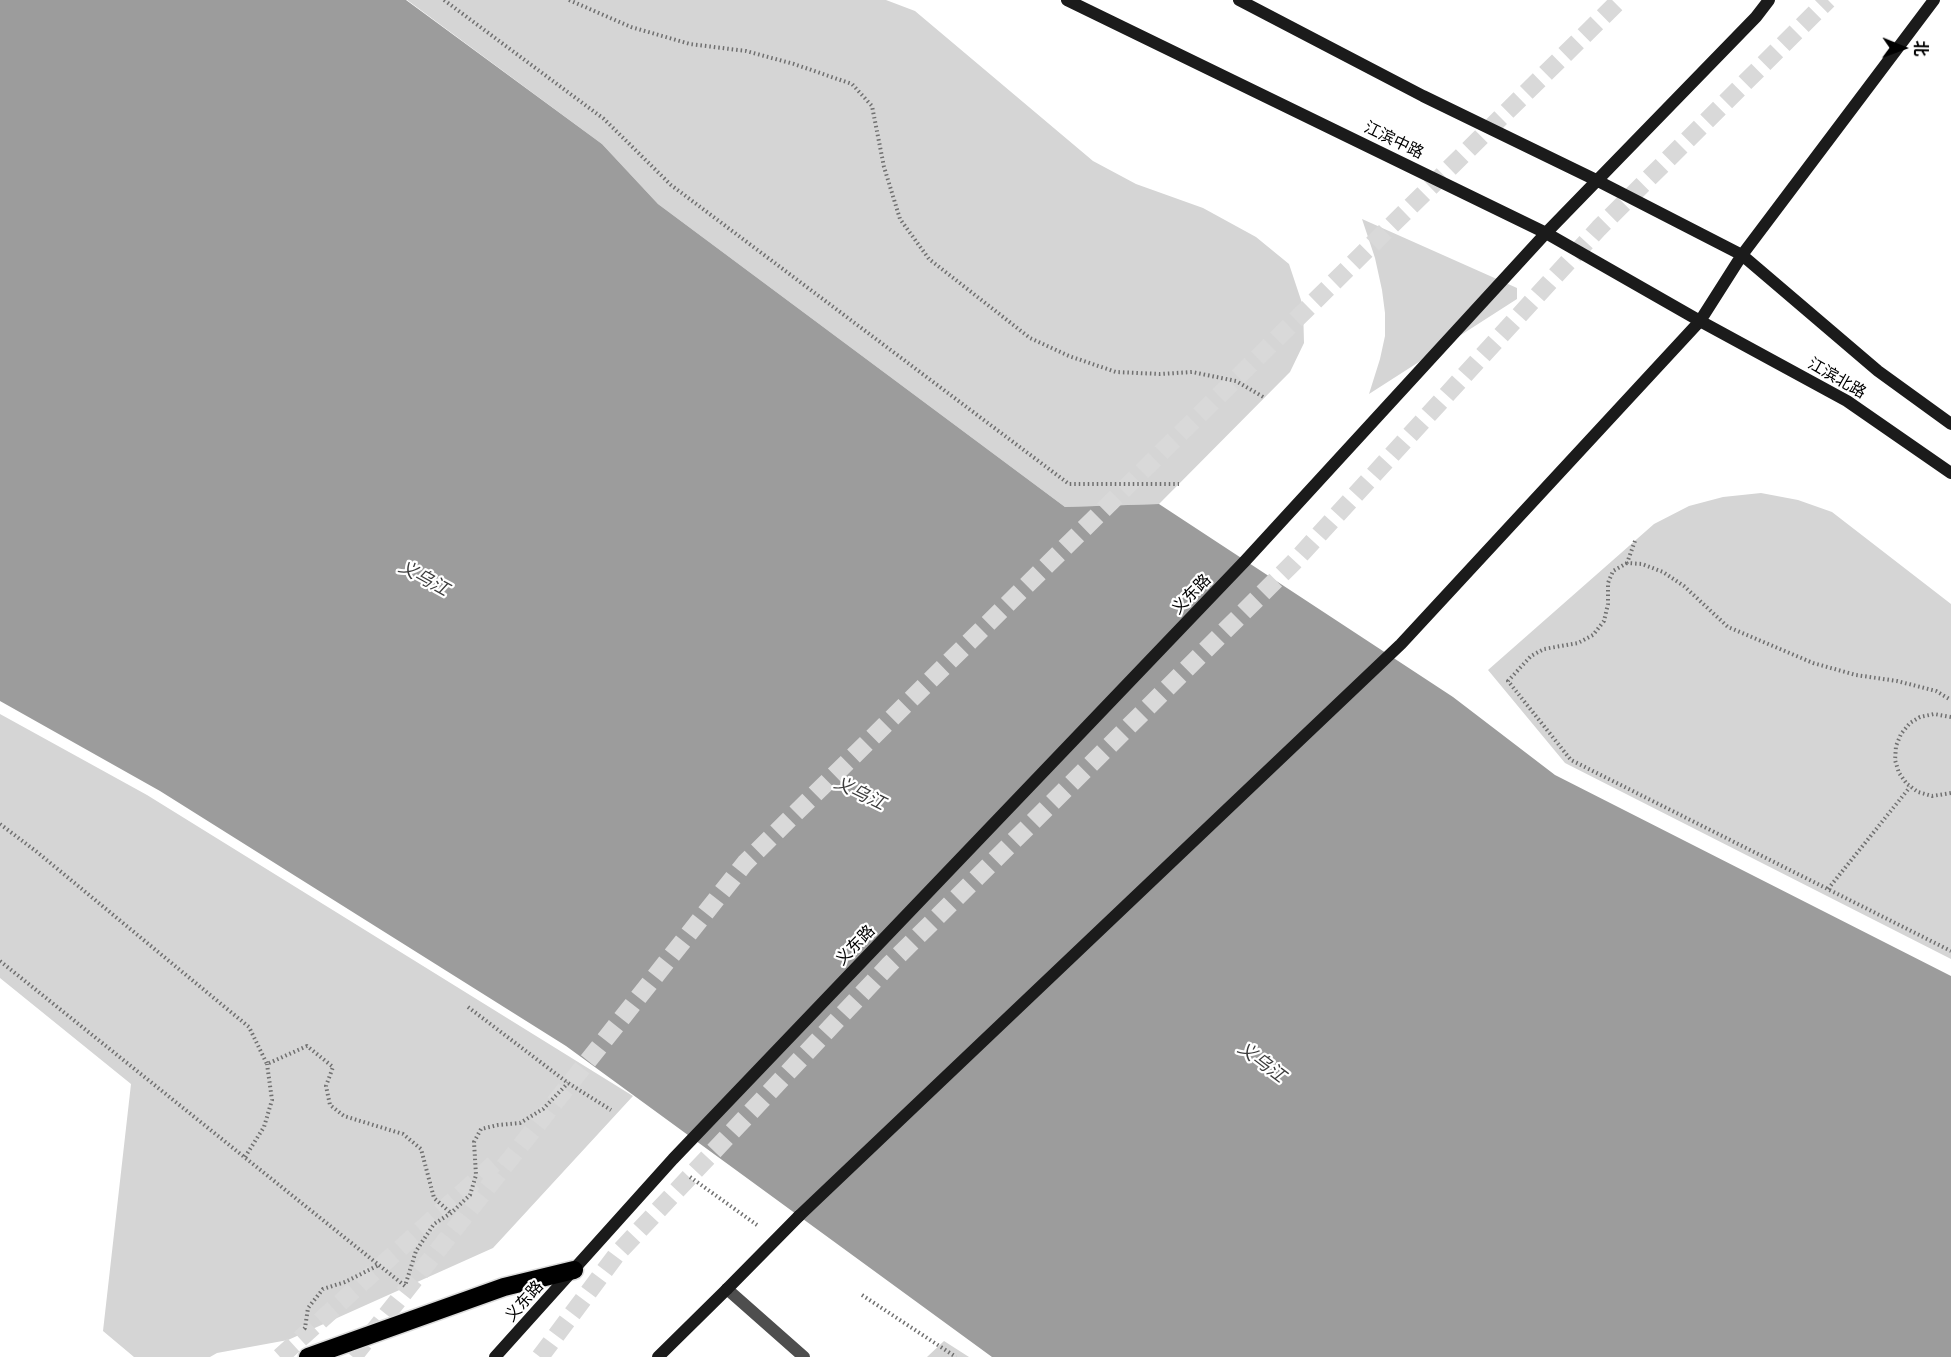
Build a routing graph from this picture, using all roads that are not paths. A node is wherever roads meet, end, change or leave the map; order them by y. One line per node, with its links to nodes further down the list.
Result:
1 (1067, 0): 6 (main road, 江滨中路)
2 (1239, 0): 5 (main road)
3 (1769, 0): 5 (main road, 义东路)
4 (1934, 0): 7 (main road)
5 (1596, 180): 6 (main road, 义东路); 7 (main road)
6 (1546, 232): 8 (main road, 江滨中路); 11 (main road, 义东路)
7 (1742, 255): 8 (main road); 9 (main road, 江滨北路)
8 (1700, 321): 10 (main road, 江滨北路); 12 (main road, bridge)
9 (1951, 424)
10 (1951, 473)
11 (574, 1270): 13 (highway); 14 (main road, 义东路)
12 (727, 1289): 15 (main road); 16 (street)
13 (308, 1357)
14 (495, 1357)
15 (658, 1357)
16 (804, 1357)

